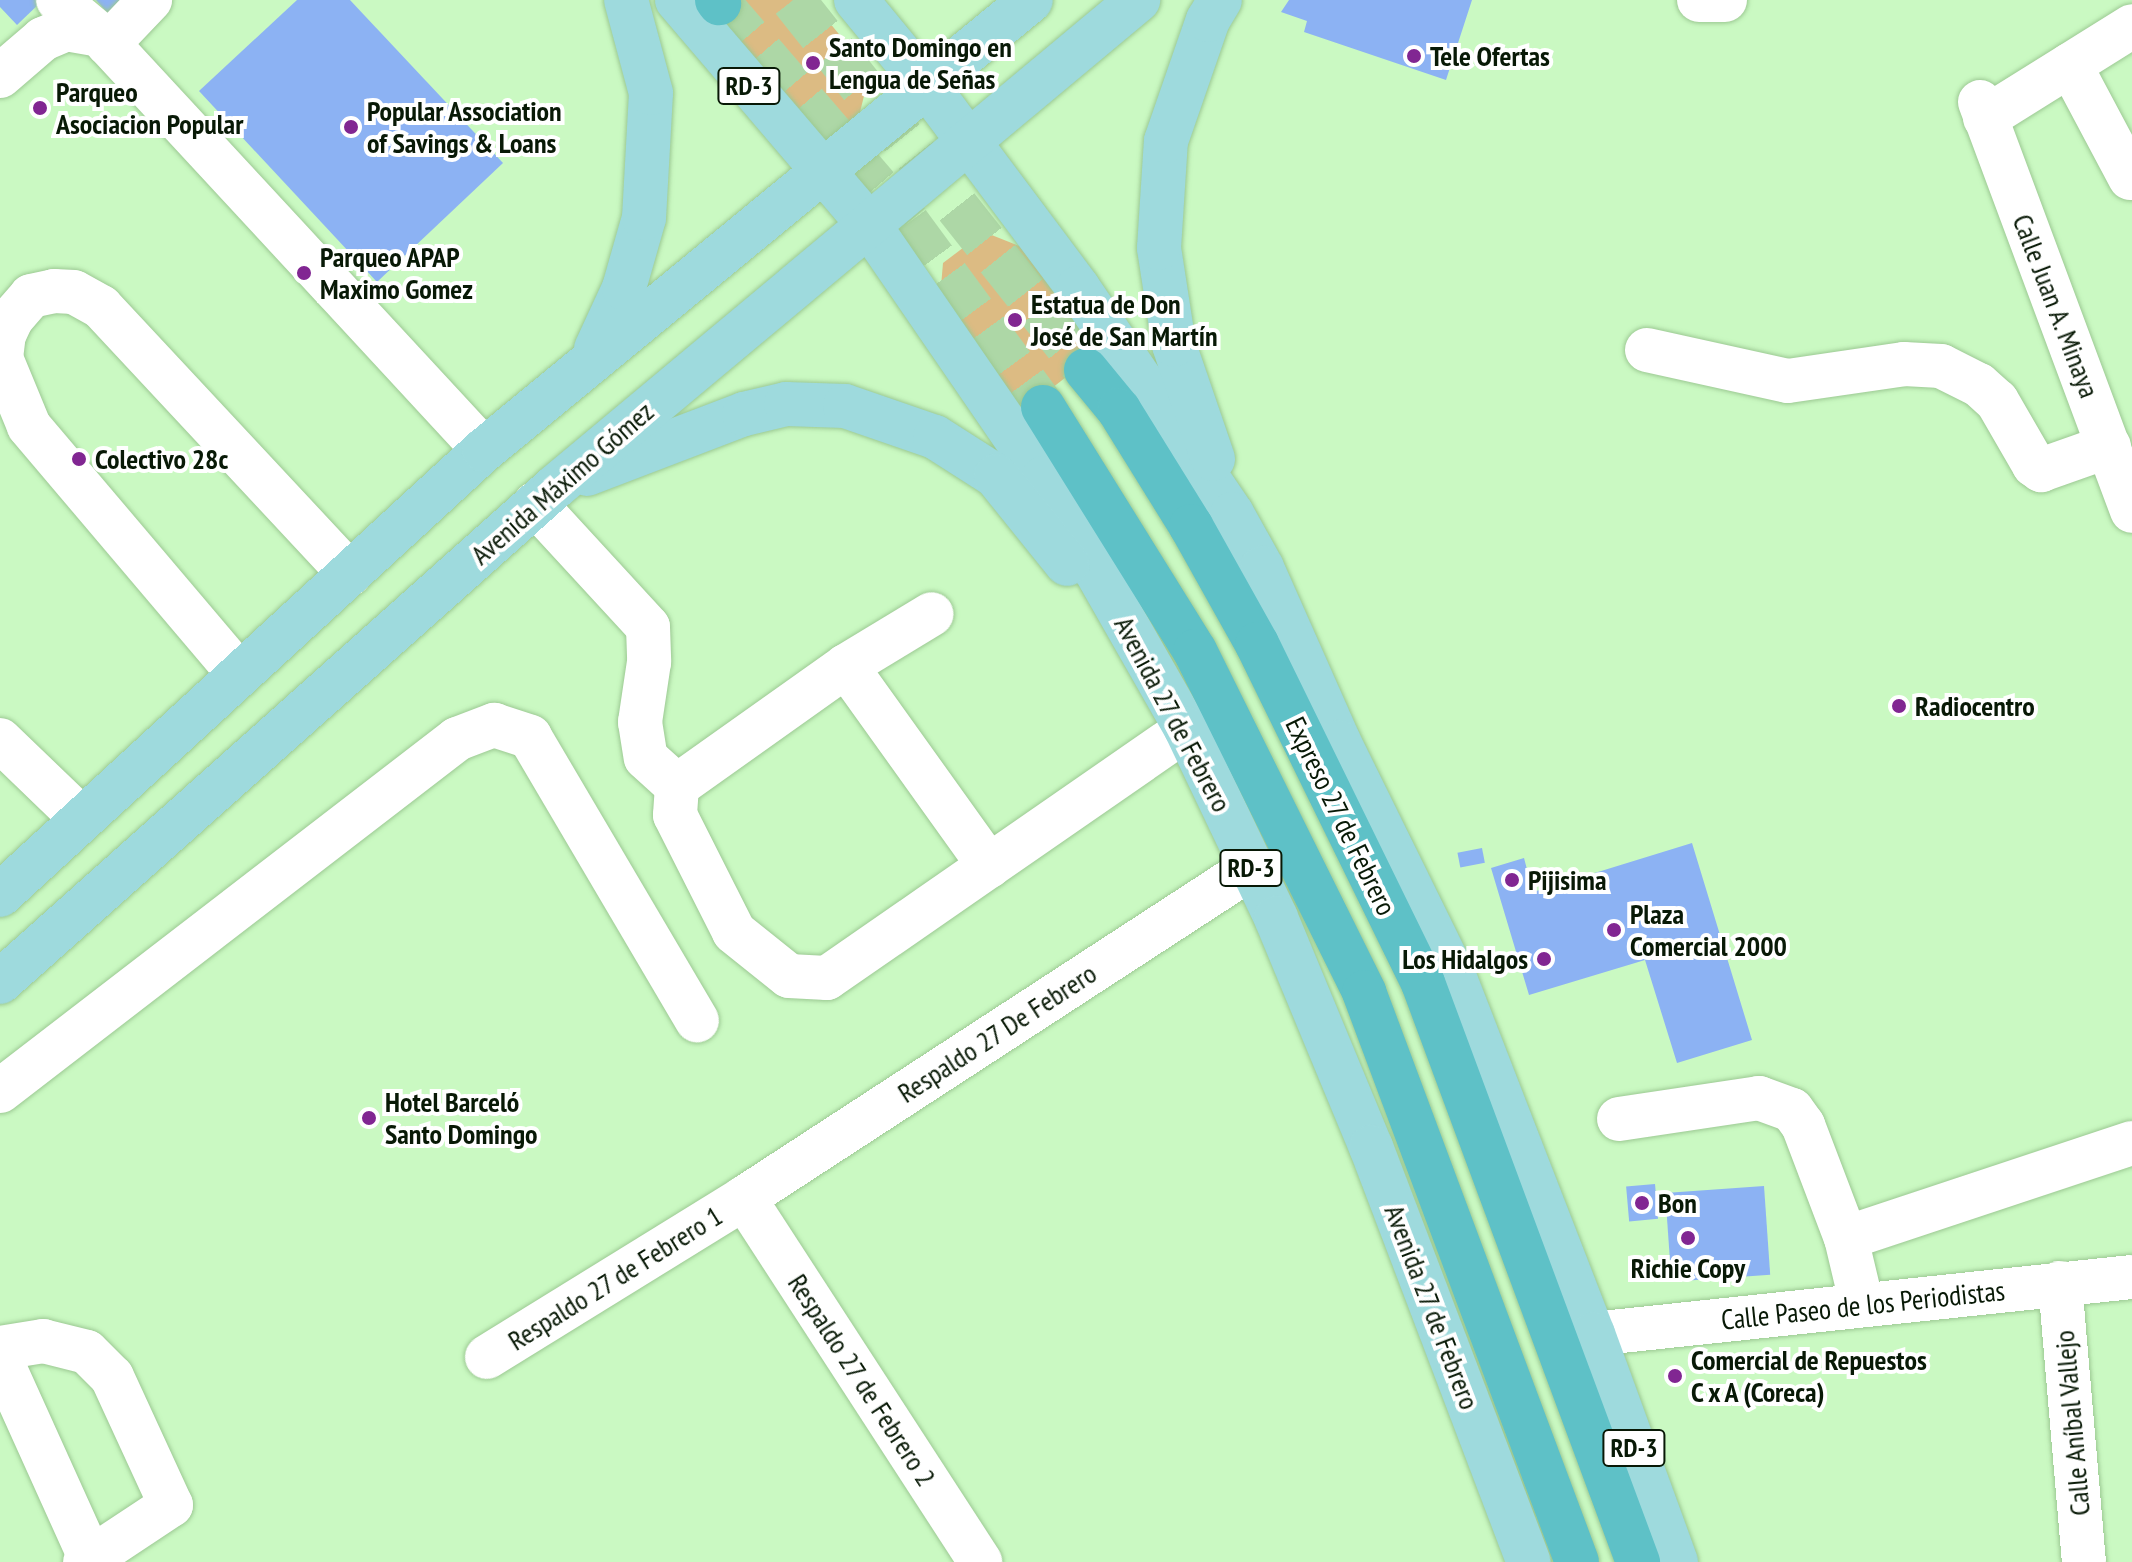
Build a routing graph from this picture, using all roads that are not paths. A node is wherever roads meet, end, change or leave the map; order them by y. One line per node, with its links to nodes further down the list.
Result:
1 (58, 0): 12 (street)
2 (150, 0): 12 (street)
3 (626, 0): 21 (main road)
4 (856, 0): 15 (main road, RD-3)
5 (1031, 0): 15 (main road)
6 (1138, 0): 16 (main road, Avenida Máximo Gómez)
7 (1220, 0): 28 (main road)
8 (1699, 0): 9 (street)
9 (1725, 0)
10 (704, 1): 17 (main road, Avenida 27 de Febrero / RD-3)
11 (2132, 26): 13 (street)
12 (104, 39): 14 (street); 25 (street)
13 (2070, 65): 18 (street); 24 (street, Calle Juan A. Minaya)
14 (0, 75)
15 (927, 86): 16 (main road, RD-3); 17 (main road)
16 (968, 144): 19 (main road, Avenida Máximo Gómez); 28 (main road, RD-3)
17 (821, 171): 19 (main road, Avenida 27 de Febrero / RD-3); 21 (main road)
18 (2130, 178)
19 (869, 225): 26 (main road, Avenida Máximo Gómez); 31 (main road, Avenida 27 de Febrero / RD-3)
20 (1647, 350): 24 (street)
21 (589, 363): 25 (main road)
22 (1086, 370): 59 (highway, Expreso 27 de Febrero / RD-3)
23 (1043, 407): 58 (highway, Expreso 27 de Febrero / RD-3)
24 (2109, 446): 27 (street, Calle Juan A. Minaya)
25 (484, 450): 29 (main road)
26 (545, 496): 31 (main road); 36 (street); 41 (main road, Avenida Máximo Gómez)
27 (2132, 511)
28 (1232, 514): 51 (main road, RD-3)
29 (350, 574): 33 (main road); 33 (street)
30 (932, 614): 32 (street)
31 (1138, 648): 34 (main road, Avenida 27 de Febrero / RD-3)
32 (846, 666): 36 (street); 38 (street)
33 (239, 674): 37 (main road)
34 (1186, 729): 38 (street); 39 (main road, Avenida 27 de Febrero / RD-3)
35 (0, 740): 37 (street)
36 (677, 786): 38 (street)
37 (82, 819): 40 (main road)
38 (989, 866)
39 (1251, 868): 46 (street, Respaldo 27 De Febrero); 57 (main road, Avenida 27 de Febrero / RD-3)
40 (0, 895)
41 (0, 982)
42 (697, 1020): 43 (street)
43 (0, 1091)
44 (1619, 1119): 47 (street)
45 (2132, 1143): 47 (street)
46 (744, 1198): 53 (street, Respaldo 27 de Febrero 1); 56 (street, Respaldo 27 de Febrero 2)
47 (1846, 1238): 50 (street)
48 (2132, 1277): 49 (street, Calle Paseo de los Periodistas)
49 (2060, 1283): 50 (street, Calle Paseo de los Periodistas); 61 (street, Calle Aníbal Vallejo)
50 (1862, 1305): 51 (street, Calle Paseo de los Periodistas)
51 (1593, 1334): 60 (main road, RD-3)
52 (0, 1348): 55 (street)
53 (487, 1357)
54 (0, 1358): 55 (street)
55 (88, 1561)
56 (980, 1562)
57 (1529, 1562)
58 (1577, 1562)
59 (1638, 1562)
60 (1676, 1562)
61 (2084, 1562)

